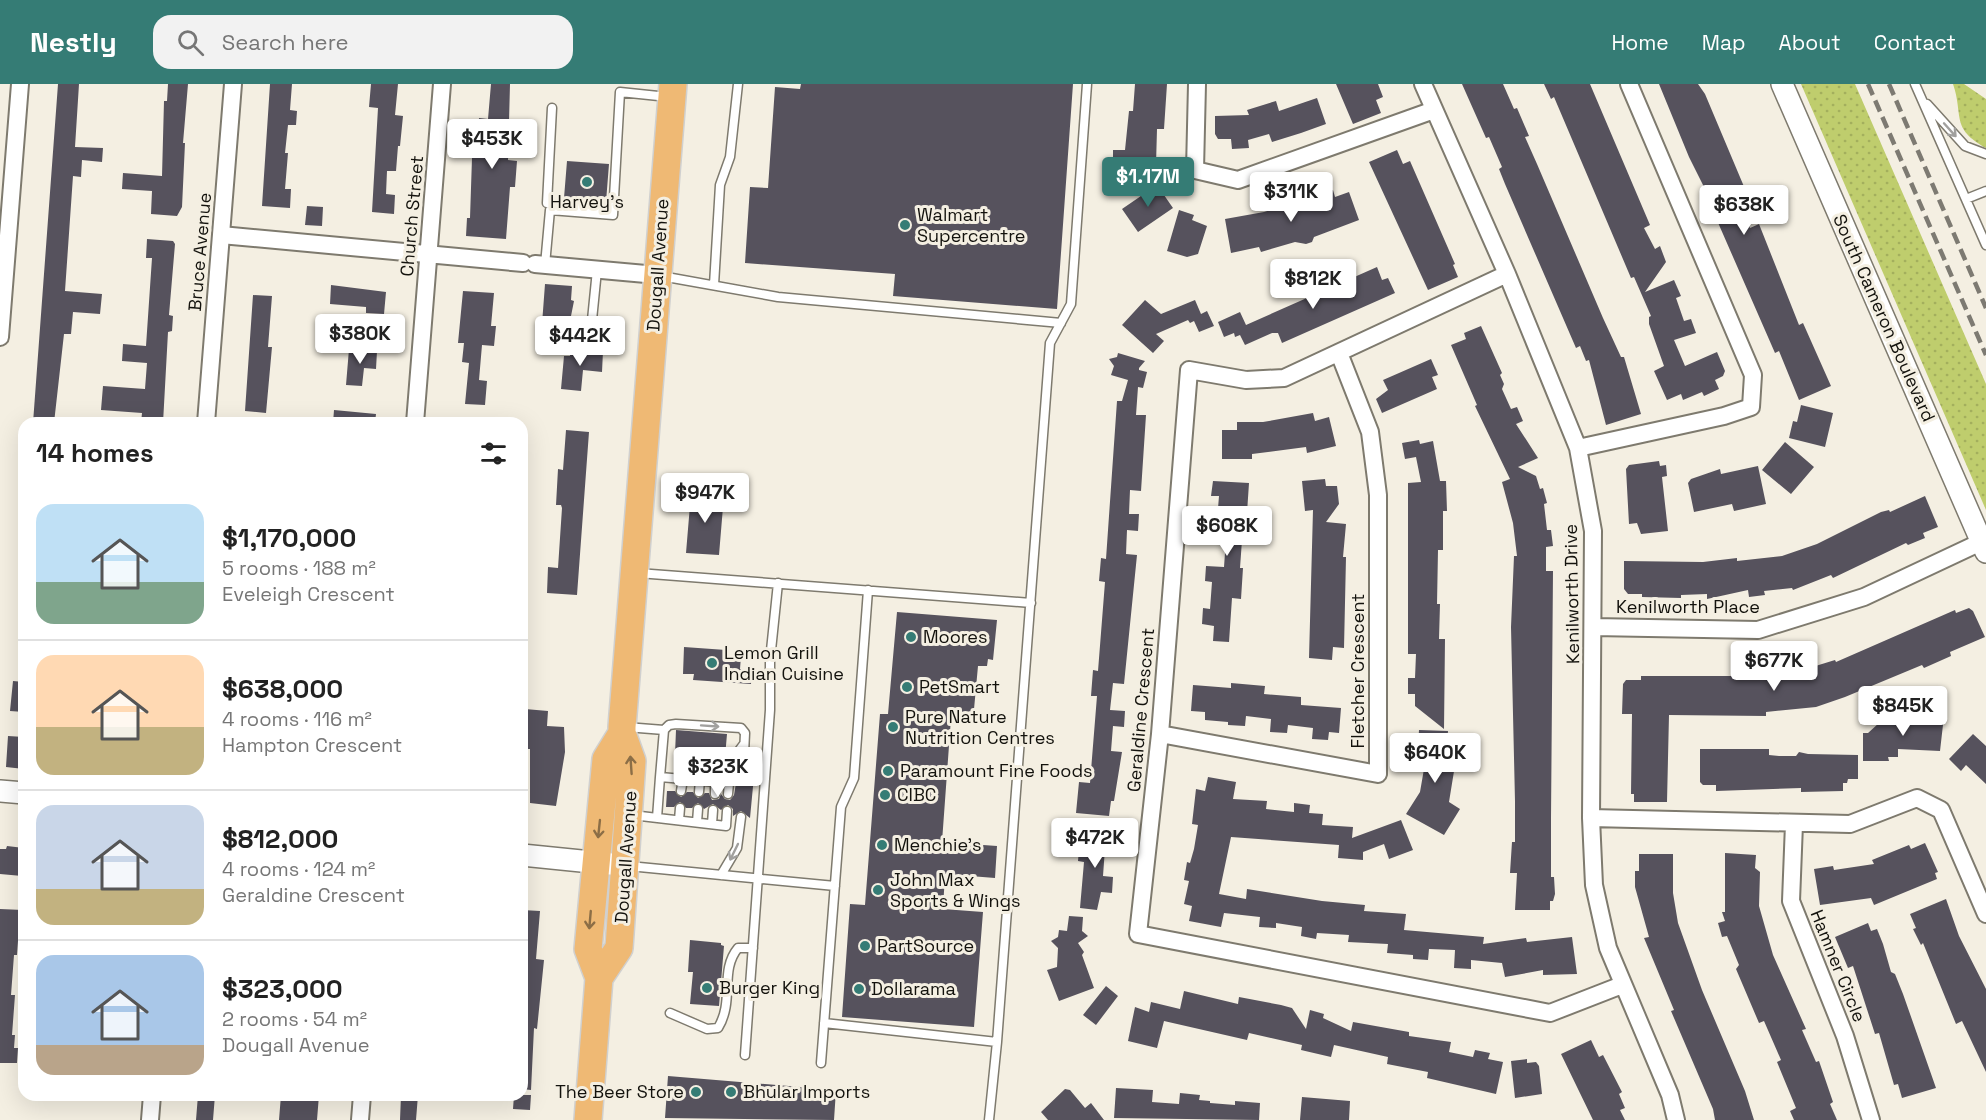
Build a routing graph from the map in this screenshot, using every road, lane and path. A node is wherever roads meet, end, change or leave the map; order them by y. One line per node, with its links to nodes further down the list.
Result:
1 (20, 84): 29 (street)
2 (233, 84): 19 (street, Bruce Avenue)
3 (442, 84): 21 (street, Church Street)
4 (738, 84): 26 (lane)
5 (1087, 84): 28 (lane)
6 (1197, 84): 14 (street)
7 (1423, 84): 14 (street, Kenilworth Drive)
8 (1629, 84): 33 (street)
9 (1782, 84): 34 (street, South Cameron Boulevard)
10 (1915, 84): 12 (lane)
11 (672, 91): 18 (lane); 25 (main road, Dougall Avenue)
12 (1921, 97): 15 (lane, one-way to 15); 17 (lane)
13 (552, 108): 18 (lane)
14 (1434, 110): 24 (street, Kenilworth Drive)
15 (1986, 154)
16 (1986, 191): 17 (lane)
17 (1966, 199): 20 (lane)
18 (613, 210): 22 (lane)
19 (221, 235): 21 (street); 31 (street, Bruce Avenue)
20 (1986, 245)
21 (428, 254): 22 (street); 32 (street, Church Street)
22 (534, 264): 23 (street)
23 (597, 270): 25 (street); 27 (lane)
24 (1507, 274): 30 (street, Geraldine Crescent); 33 (street, Kenilworth Drive)
25 (657, 275): 26 (lane); 35 (main road, Dougall Avenue)
26 (714, 285): 28 (lane)
27 (592, 320)
28 (1061, 323): 38 (lane)
29 (0, 337)
30 (1339, 353): 42 (street, Geraldine Crescent); 42 (street, Fletcher Crescent)
31 (206, 417)
32 (415, 417)
33 (1578, 448): 39 (street, Kenilworth Drive)
34 (1984, 547): 39 (street, Kenilworth Place)
35 (634, 573): 36 (lane); 40 (main road, Dougall Avenue)
36 (778, 583): 37 (lane); 74 (lane)
37 (868, 590): 38 (lane); 75 (lane)
38 (1031, 603): 82 (lane)
39 (1594, 627): 63 (street, Kenilworth Drive)
40 (622, 730): 41 (lane); 60 (main road, Dougall Avenue, one-way to 40); 71 (main road, Dougall Avenue, one-way to 71)
41 (664, 730): 43 (lane, one-way to 43); 45 (lane)
42 (1160, 734): 79 (street, Geraldine Crescent)
43 (745, 744): 44 (lane); 49 (lane)
44 (743, 775)
45 (660, 777): 46 (lane); 62 (lane)
46 (682, 779): 47 (lane); 51 (lane)
47 (700, 780): 48 (lane); 53 (lane)
48 (715, 782): 49 (lane); 54 (lane)
49 (729, 783): 55 (lane)
50 (0, 791): 52 (street)
51 (681, 791)
52 (18, 792)
53 (699, 792)
54 (715, 794)
55 (728, 794)
56 (680, 808): 64 (lane)
57 (698, 809): 65 (lane)
58 (713, 810): 66 (lane)
59 (727, 811): 68 (lane)
60 (629, 815): 62 (lane); 72 (main road, Dougall Avenue)
61 (741, 817): 69 (lane)
62 (657, 818): 64 (lane)
63 (1591, 818): 67 (street); 79 (street, Kenilworth Drive)
64 (679, 820): 65 (lane)
65 (697, 822): 66 (lane)
66 (712, 824): 68 (lane)
67 (1794, 824): 76 (street); 92 (street, Hamner Circle)
68 (726, 826): 69 (lane)
69 (740, 828): 73 (lane, one-way to 73)
70 (528, 856): 71 (street)
71 (595, 862): 72 (street); 78 (main road, Dougall Avenue, one-way to 78)
72 (626, 865): 73 (lane); 78 (main road, Dougall Avenue)
73 (722, 875): 74 (lane)
74 (758, 879): 75 (lane); 77 (lane)
75 (835, 886): 81 (lane)
76 (1986, 914)
77 (753, 948): 80 (lane); 83 (lane)
78 (599, 978): 89 (main road, Dougall Avenue)
79 (1622, 985): 91 (street, Kenilworth Drive)
80 (670, 1013)
81 (824, 1023): 82 (lane); 84 (lane)
82 (997, 1042): 90 (lane)
83 (745, 1056)
84 (821, 1063)
85 (152, 1101): 87 (street)
86 (362, 1101): 88 (street)
87 (150, 1120)
88 (360, 1120)
89 (588, 1120)
90 (989, 1120)
91 (1676, 1120)
92 (1871, 1120)

